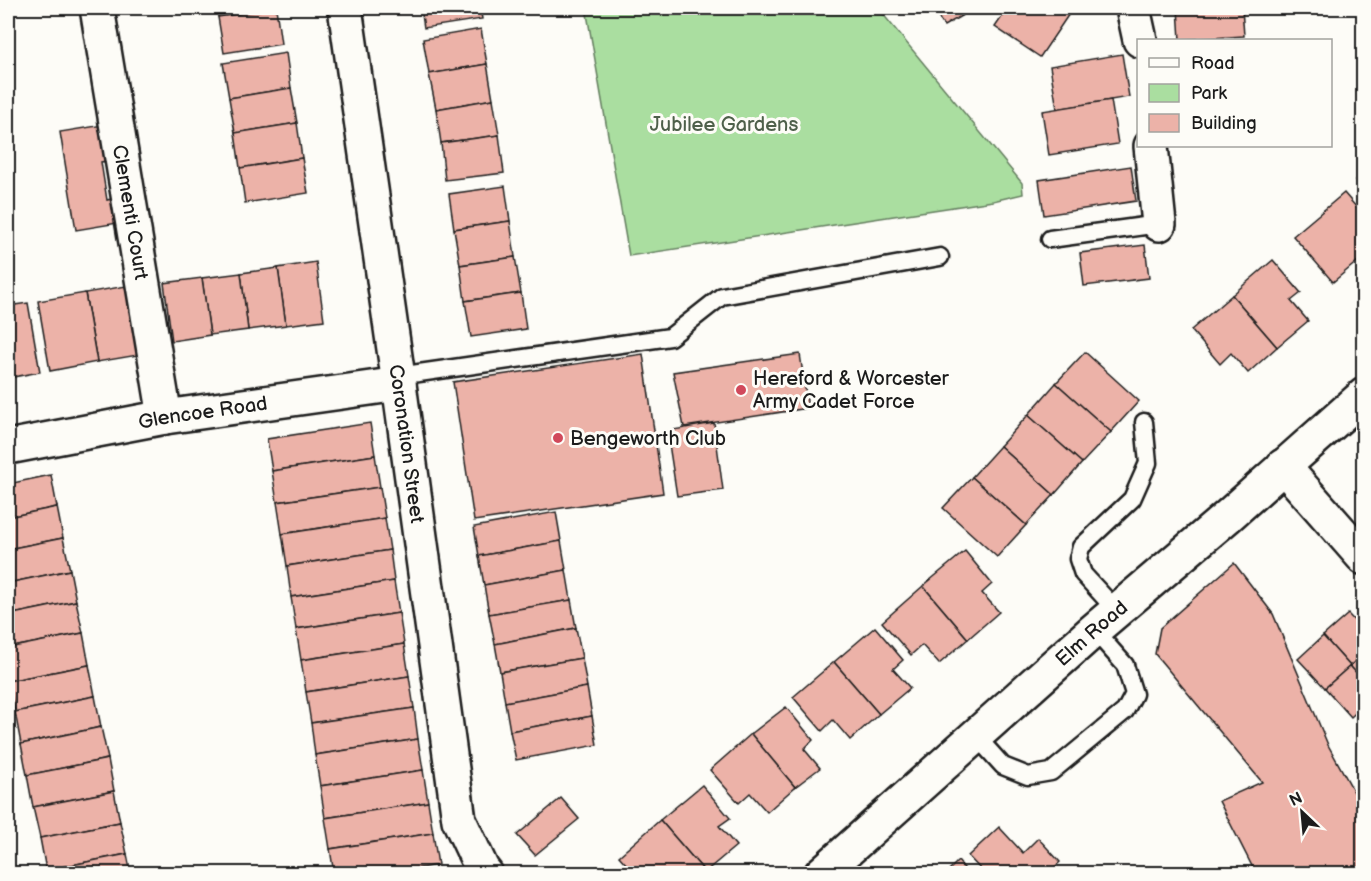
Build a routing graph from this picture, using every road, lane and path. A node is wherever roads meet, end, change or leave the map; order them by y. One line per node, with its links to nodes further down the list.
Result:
1 (97, 8): 11 (street, Clementi Court)
2 (345, 8): 9 (street, Coronation Street)
3 (1133, 8): 4 (street)
4 (1140, 39)
5 (1151, 147): 6 (street)
6 (1159, 224): 7 (lane)
7 (1050, 239)
8 (940, 257): 9 (lane)
9 (399, 380): 11 (street, Glencoe Road); 18 (street, Coronation Street)
10 (1364, 395): 14 (street, Elm Road)
11 (165, 417): 13 (street, Glencoe Road)
12 (1144, 422): 16 (lane)
13 (8, 447)
14 (1283, 466): 15 (street); 16 (street, Elm Road)
15 (1364, 558)
16 (1105, 621): 17 (street, Elm Road); 17 (lane)
17 (976, 735): 19 (street, Elm Road)
18 (486, 873)
19 (821, 873)

